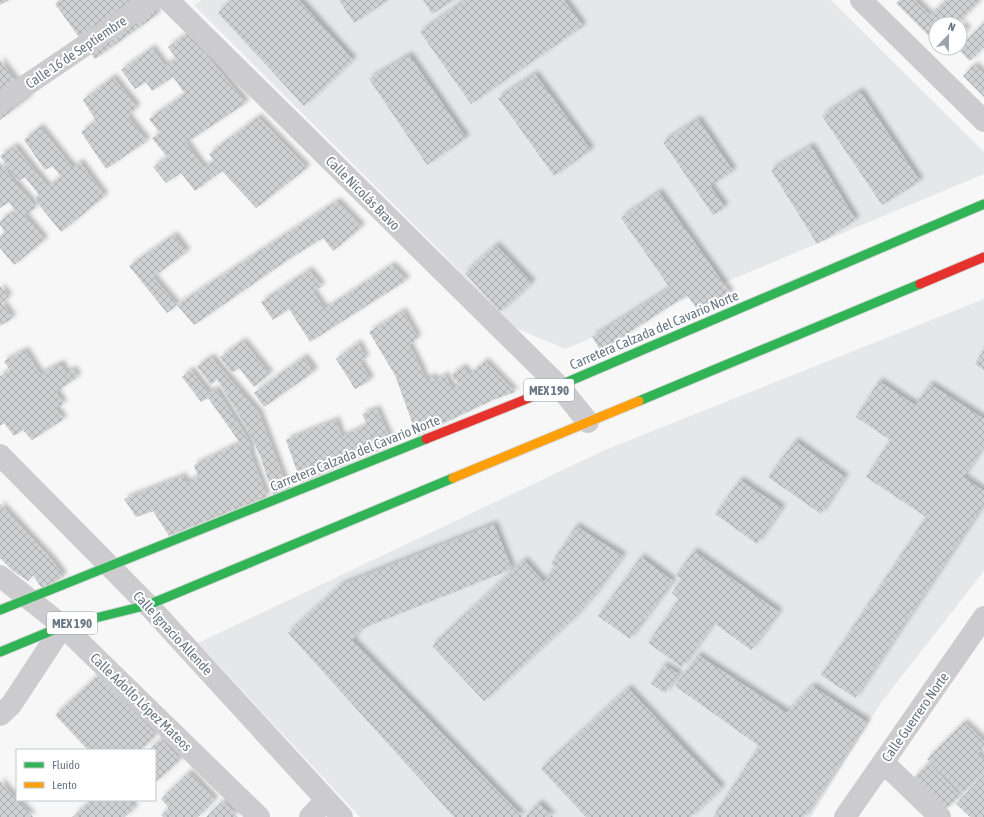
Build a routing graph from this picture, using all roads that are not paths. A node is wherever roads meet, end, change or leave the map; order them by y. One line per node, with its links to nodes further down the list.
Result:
1 (152, 0): 4 (street, Calle 16 de Septiembre)
2 (168, 0): 8 (street, Calle Nicolás Bravo)
3 (862, 0): 5 (street)
4 (0, 103)
5 (984, 121)
6 (984, 204): 8 (main road, Carretera Calzada del Cavario Norte / MEX 190)
7 (984, 257): 9 (main road, MEX 190)
8 (559, 386): 9 (street, Calle Nicolás Bravo); 11 (main road, Carretera Calzada del Cavario Norte / MEX 190)
9 (588, 422): 14 (main road, MEX 190)
10 (0, 455): 11 (street, Calle Ignacio Allende)
11 (111, 567): 13 (main road, MEX 190); 14 (street, Calle Ignacio Allende)
12 (0, 576): 13 (street, Calle Adolfo López Mateos)
13 (28, 599): 15 (main road, MEX 190); 17 (street, Calle Adolfo López Mateos)
14 (148, 605): 17 (main road, MEX 190); 21 (street, Calle Ignacio Allende)
15 (0, 610)
16 (984, 617): 20 (street, Calle Guerrero Norte)
17 (63, 626): 18 (main road, MEX 190); 19 (street); 22 (street, Calle Adolfo López Mateos)
18 (0, 652)
19 (0, 715)
20 (883, 762): 25 (street, Calle Guerrero Norte); 26 (street)
21 (326, 800): 23 (street); 24 (street, Calle Ignacio Allende)
22 (259, 817)
23 (310, 817)
24 (342, 817)
25 (846, 817)
26 (940, 817)

